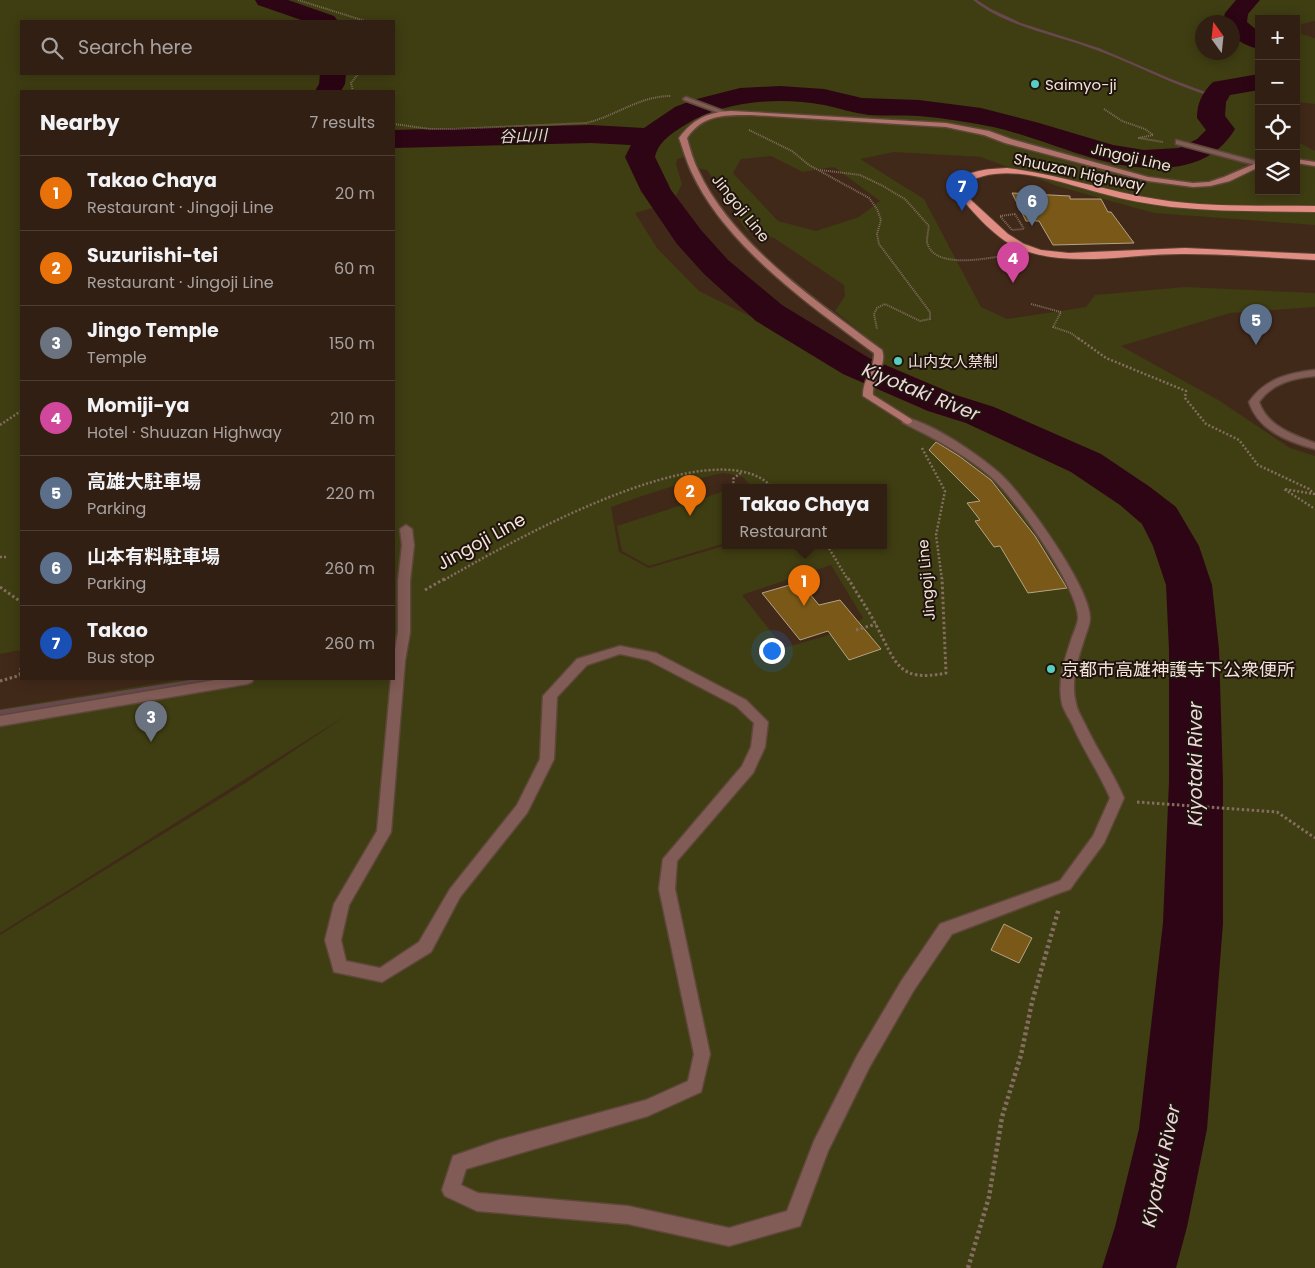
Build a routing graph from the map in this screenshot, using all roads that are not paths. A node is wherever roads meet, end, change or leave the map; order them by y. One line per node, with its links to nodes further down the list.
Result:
1 (686, 99): 2 (street)
2 (721, 112): 7 (main road, Jingoji Line); 11 (main road, Jingoji Line)
3 (1179, 142): 5 (street)
4 (1300, 162): 6 (main road)
5 (1255, 163)
6 (1315, 164)
7 (1255, 166)
8 (1315, 209): 9 (highway, Shuuzan Highway)
9 (1315, 256)
10 (1315, 373): 12 (street)
11 (907, 421): 17 (street)
12 (1315, 446)
13 (406, 529): 14 (street)
14 (396, 661): 15 (street)
15 (395, 675)
16 (241, 680): 18 (street)
17 (395, 680)
18 (0, 721)

